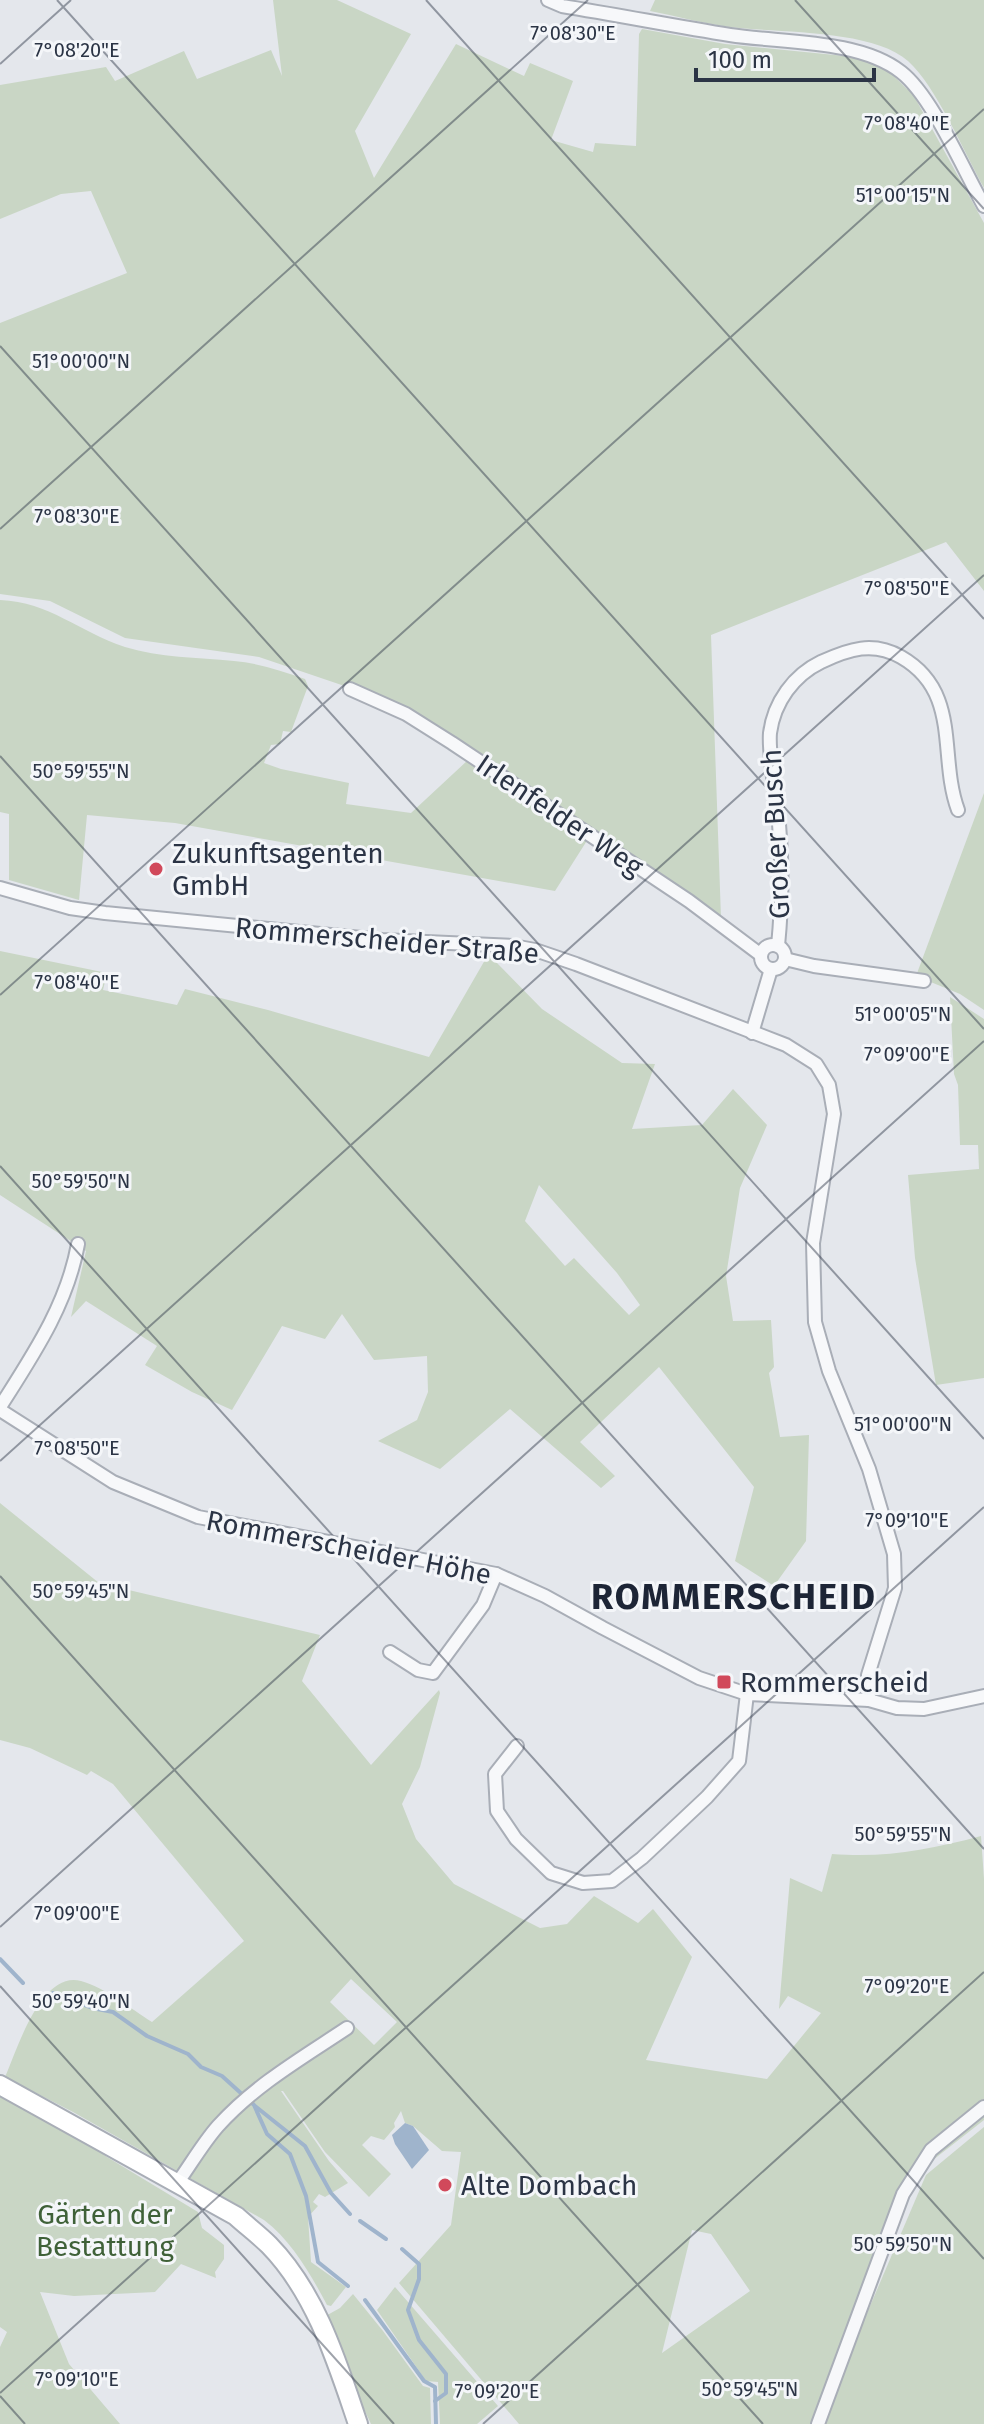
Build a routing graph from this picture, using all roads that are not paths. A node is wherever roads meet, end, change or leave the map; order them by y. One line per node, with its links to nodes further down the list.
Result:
1 (548, 0): 2 (street)
2 (984, 206)
3 (350, 689): 7 (street, Irlenfelder Weg)
4 (958, 810): 6 (street, Großer Busch)
5 (0, 888): 11 (street, Rommerscheider Straße)
6 (778, 946): 7 (street); 8 (street)
7 (761, 955): 9 (street, Irlenfelder Weg)
8 (785, 959): 9 (street); 10 (street)
9 (771, 969): 11 (street)
10 (924, 981)
11 (752, 1033): 18 (street, Rommerscheider Straße)
12 (78, 1244): 13 (street)
13 (0, 1408): 14 (street, Rommerscheider Höhe)
14 (496, 1574): 15 (street); 16 (street, Rommerscheider Höhe)
15 (390, 1652)
16 (747, 1694): 18 (street, Rommerscheider Höhe); 19 (street)
17 (984, 1696): 18 (street, Rommerscheider Höhe)
18 (869, 1700)
19 (517, 1746)
20 (347, 2028): 23 (street)
21 (0, 2085): 23 (main road)
22 (984, 2107): 25 (street)
23 (178, 2182): 24 (main road)
24 (358, 2424)
25 (818, 2424)

